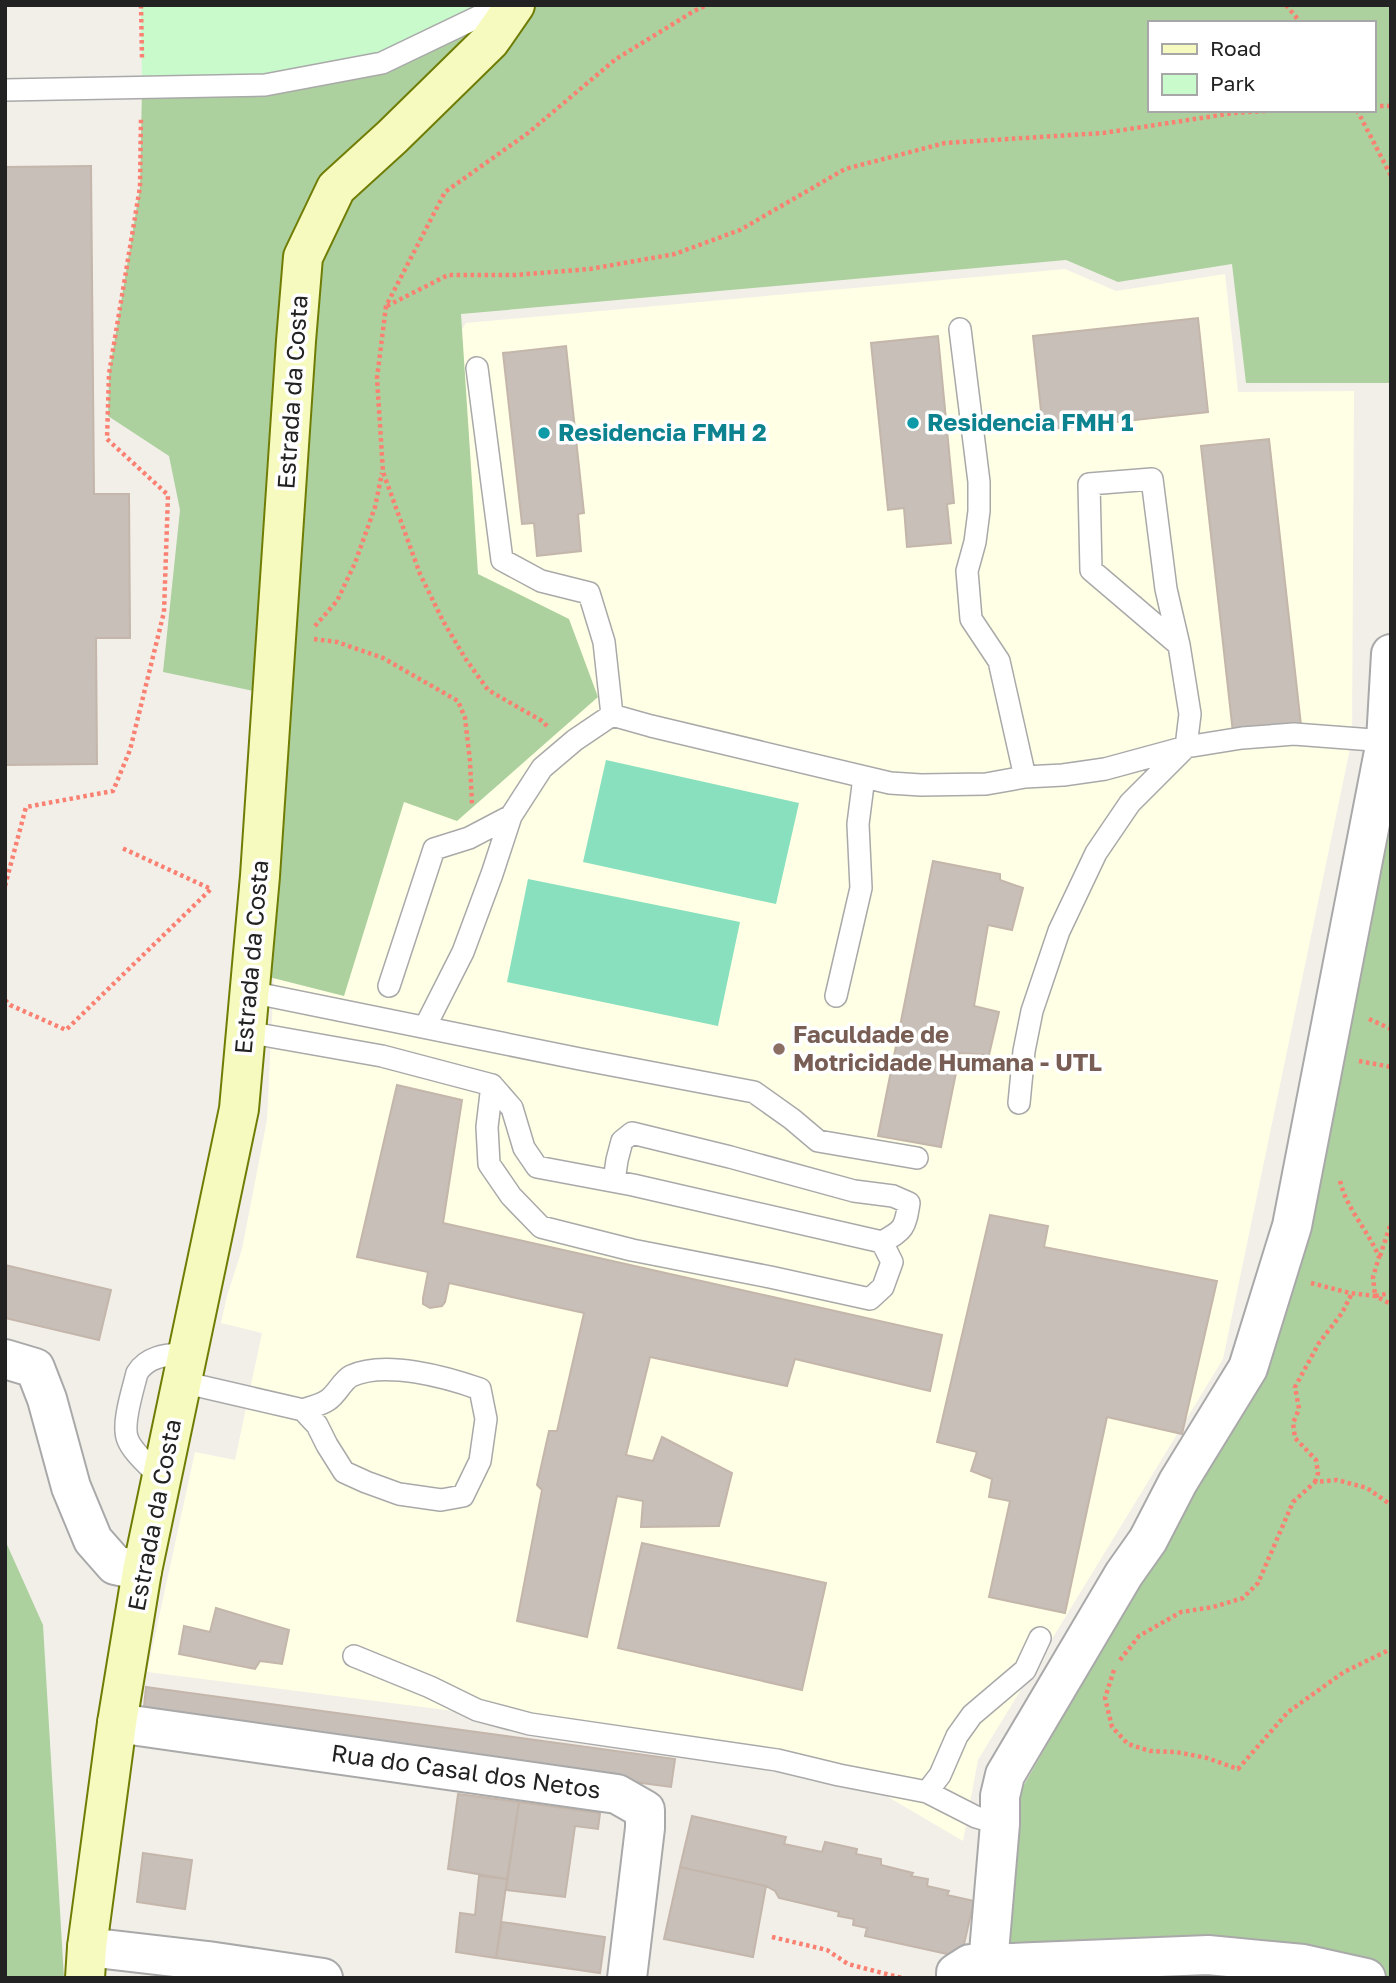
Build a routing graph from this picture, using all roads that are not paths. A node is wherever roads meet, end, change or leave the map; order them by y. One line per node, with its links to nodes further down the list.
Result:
1 (503, 5): 3 (lane)
2 (515, 5): 15 (street, Estrada da Costa)
3 (5, 90)
4 (960, 329): 12 (lane)
5 (477, 368): 8 (lane)
6 (1179, 645): 6 (lane); 10 (lane)
7 (1391, 654): 9 (street)
8 (612, 715): 11 (lane); 13 (lane)
9 (1386, 741): 10 (lane); 32 (street)
10 (1186, 747): 12 (lane); 20 (lane)
11 (864, 777): 12 (lane); 16 (lane)
12 (1025, 777)
13 (511, 816): 14 (lane); 17 (lane)
14 (389, 986)
15 (250, 992): 17 (lane); 18 (street, Estrada da Costa)
16 (836, 996)
17 (425, 1027): 21 (lane)
18 (246, 1032): 19 (lane); 25 (street, Estrada da Costa)
19 (492, 1084): 22 (lane); 23 (lane)
20 (1019, 1103)
21 (917, 1158)
22 (614, 1181): 23 (lane); 23 (lane)
23 (881, 1242)
24 (5, 1359): 27 (street)
25 (185, 1367): 26 (lane); 27 (street, Estrada da Costa)
26 (303, 1410): 26 (lane)
27 (142, 1571): 30 (street, Estrada da Costa)
28 (1040, 1638): 31 (lane)
29 (354, 1656): 31 (lane)
30 (117, 1723): 33 (street, Estrada da Costa); 36 (street, Rua do Casal dos Netos)
31 (927, 1792): 32 (lane)
32 (1000, 1824): 34 (street)
33 (86, 1962): 35 (street)
34 (972, 1971): 37 (street)
35 (323, 1978)
36 (627, 1978)
37 (1366, 1978)

